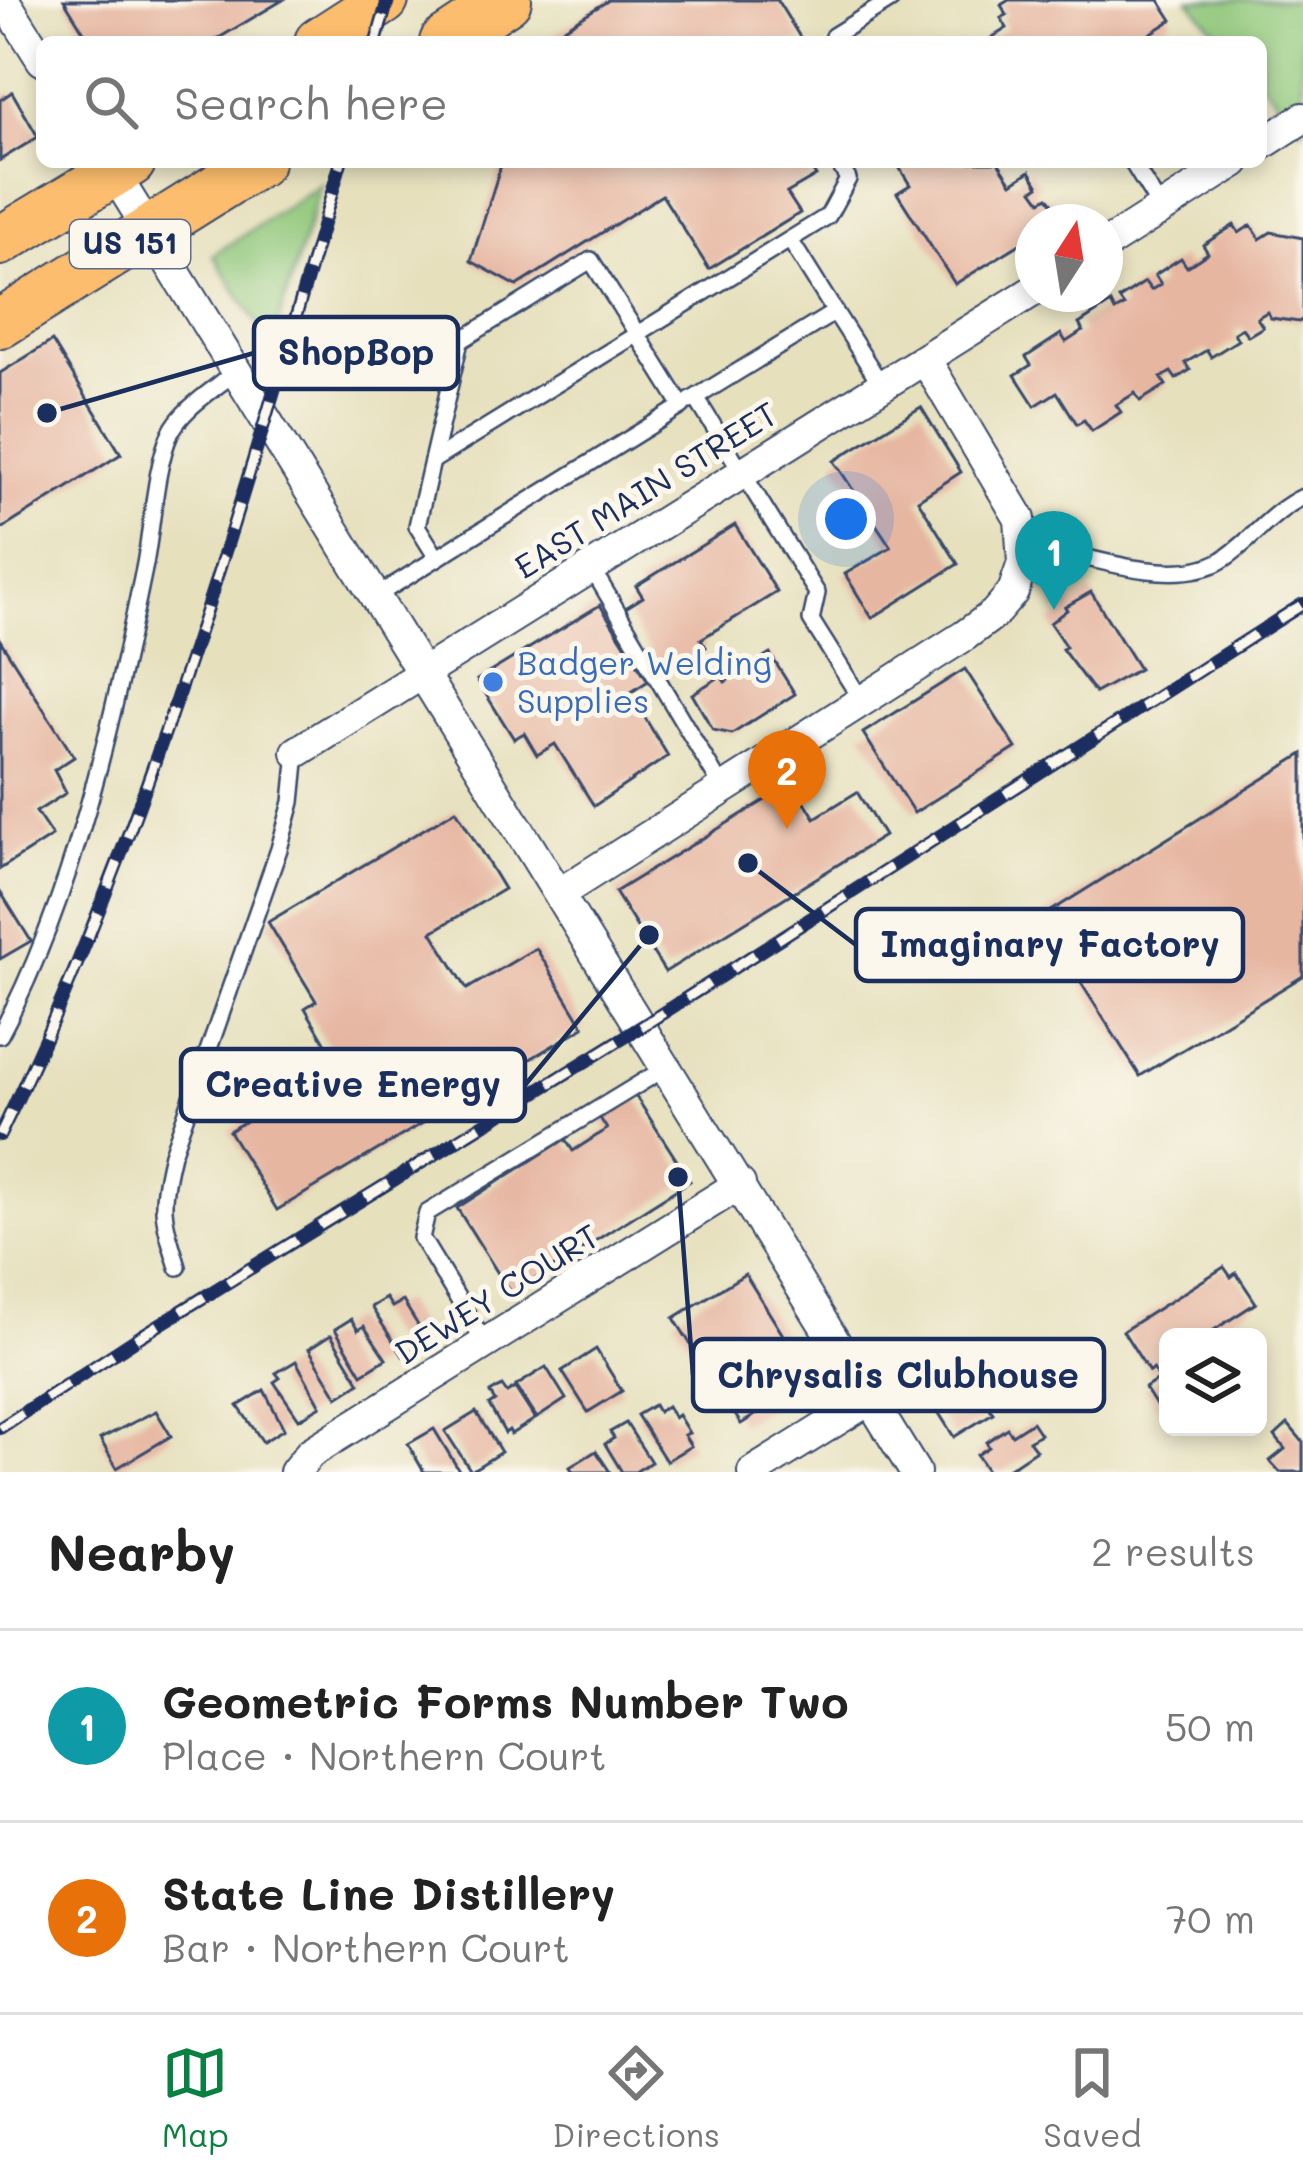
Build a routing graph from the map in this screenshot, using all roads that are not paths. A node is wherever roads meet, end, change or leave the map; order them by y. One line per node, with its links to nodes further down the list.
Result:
1 (385, 0): 5 (main road)
2 (507, 0): 6 (main road)
3 (885, 2): 7 (lane)
4 (7, 17): 8 (street)
5 (328, 36)
6 (453, 36)
7 (834, 36)
8 (36, 53)
9 (1303, 118): 10 (street)
10 (1267, 141)
11 (114, 168): 21 (main road, US 151)
12 (118, 168): 18 (street)
13 (250, 168): 18 (main road, US 151)
14 (842, 168): 20 (lane)
15 (1136, 168): 17 (lane)
16 (1225, 168): 17 (street)
17 (1161, 209): 19 (street)
18 (149, 232): 24 (main road, US 151); 27 (street)
19 (1123, 233)
20 (790, 240): 23 (lane); 25 (lane)
21 (0, 241)
22 (1015, 302): 26 (street, EAST MAIN STREET)
23 (836, 312): 28 (lane); 29 (lane)
24 (0, 324)
25 (637, 334): 29 (lane); 30 (lane); 30 (lane)
26 (925, 359): 28 (street, EAST MAIN STREET); 33 (street)
27 (236, 371): 36 (street); 42 (lane)
28 (882, 386): 31 (street, EAST MAIN STREET)
29 (689, 402): 31 (lane); 34 (lane)
30 (432, 461): 34 (lane)
31 (742, 473): 35 (street, EAST MAIN STREET); 38 (lane)
32 (1303, 497): 33 (lane)
33 (1022, 541): 38 (street)
34 (436, 558): 36 (lane)
35 (591, 567): 37 (street, EAST MAIN STREET); 40 (lane)
36 (376, 596): 37 (street)
37 (422, 671): 39 (street, EAST MAIN STREET); 41 (street)
38 (862, 701): 40 (street)
39 (297, 752): 45 (lane)
40 (723, 790): 41 (street)
41 (560, 892): 43 (street)
42 (0, 1034)
43 (667, 1067): 44 (street); 46 (lane)
44 (740, 1184): 46 (street, DEWEY COURT); 47 (street)
45 (178, 1267)
46 (485, 1343): 48 (street, DEWEY COURT)
47 (869, 1400): 49 (street); 50 (street)
48 (295, 1471)
49 (753, 1472)
50 (915, 1472)

